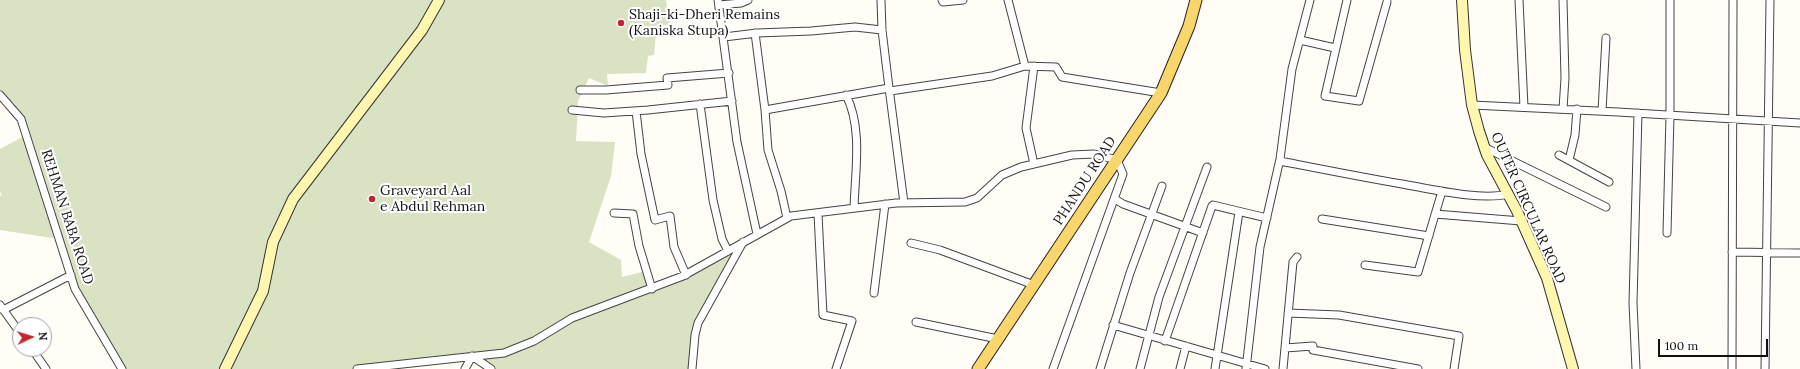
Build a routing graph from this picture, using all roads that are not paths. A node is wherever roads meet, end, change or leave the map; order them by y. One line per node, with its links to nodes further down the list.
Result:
1 (439, 0): 107 (main road)
2 (748, 0): 16 (street)
3 (881, 0): 18 (street)
4 (942, 0): 5 (street)
5 (964, 0)
6 (1008, 0): 24 (street)
7 (1196, 0): 29 (main road, PHANDU ROAD)
8 (1310, 0): 22 (street)
9 (1347, 0): 23 (street)
10 (1462, 0): 34 (main road, OUTER CIRCULAR ROAD)
11 (1519, 0): 35 (street)
12 (1563, 0): 36 (street)
13 (1670, 0): 43 (street)
14 (1734, 0): 44 (street)
15 (1770, 0): 45 (street)
16 (719, 2): 20 (street)
17 (1387, 2): 23 (street)
18 (882, 30): 19 (street); 28 (street)
19 (755, 33): 20 (street); 38 (street)
20 (724, 37): 26 (street)
21 (1606, 38): 41 (street)
22 (1300, 40): 23 (street); 51 (street)
23 (1335, 48)
24 (1025, 66): 25 (street); 28 (street)
25 (1034, 66): 29 (street); 52 (street)
26 (729, 73): 27 (street); 32 (street)
27 (580, 90)
28 (890, 90): 31 (street); 59 (street)
29 (1161, 93): 49 (main road, PHANDU ROAD)
30 (0, 95): 85 (street, REHMAN BABA ROAD)
31 (846, 95): 38 (street); 62 (street)
32 (732, 101): 33 (street); 75 (street)
33 (700, 104): 40 (street); 79 (street)
34 (1472, 105): 35 (street); 47 (main road, OUTER CIRCULAR ROAD)
35 (1524, 107): 36 (street)
36 (1563, 109): 39 (street)
37 (572, 110): 40 (street)
38 (765, 110): 68 (street)
39 (1577, 110): 41 (street); 50 (street)
40 (636, 111): 86 (street)
41 (1602, 111): 42 (street)
42 (1638, 113): 43 (street); 124 (street)
43 (1670, 115): 44 (street); 74 (street)
44 (1732, 119): 45 (street); 80 (street)
45 (1768, 121): 46 (street); 81 (street)
46 (1800, 123)
47 (1484, 147): 57 (main road, OUTER CIRCULAR ROAD); 61 (street)
48 (1559, 155): 50 (street)
49 (1117, 160): 52 (street); 58 (street); 87 (main road, PHANDU ROAD)
50 (1569, 160): 54 (street)
51 (1280, 161): 56 (street); 69 (street)
52 (1034, 164): 59 (street)
53 (1207, 167): 72 (street)
54 (1609, 182)
55 (1162, 186): 66 (street)
56 (1442, 191): 57 (street); 67 (street)
57 (1508, 194): 71 (main road, OUTER CIRCULAR ROAD)
58 (1115, 200): 66 (street); 114 (street)
59 (904, 203): 60 (street)
60 (885, 204): 62 (street); 89 (street)
61 (1606, 207)
62 (854, 208): 65 (street)
63 (1238, 212): 69 (street); 73 (street); 101 (street)
64 (614, 213): 88 (street)
65 (818, 214): 68 (street); 112 (street)
66 (1152, 214): 72 (street); 94 (street)
67 (1435, 214): 71 (street); 76 (street)
68 (787, 218): 75 (street)
69 (1267, 218): 103 (street)
70 (1322, 219): 76 (street)
71 (1521, 221): 123 (main road, OUTER CIRCULAR ROAD)
72 (1186, 227): 73 (street); 95 (street)
73 (1203, 233): 97 (street)
74 (1667, 233)
75 (757, 234): 77 (street)
76 (1429, 236): 84 (street)
77 (744, 242): 79 (street); 111 (street)
78 (911, 243): 87 (street)
79 (728, 250): 86 (street)
80 (1732, 252): 81 (street); 125 (street)
81 (1767, 252): 82 (street); 126 (street)
82 (1800, 253)
83 (1297, 258): 91 (street)
84 (1365, 265)
85 (70, 275): 90 (street); 106 (street, REHMAN BABA ROAD)
86 (686, 275): 88 (street)
87 (1034, 285): 96 (main road, PHANDU ROAD)
88 (652, 288): 100 (street)
89 (874, 294)
90 (2, 308): 92 (street)
91 (1288, 314): 99 (street); 122 (street)
92 (12, 322)
93 (916, 322): 96 (street)
94 (1113, 325): 95 (street); 115 (street)
95 (1150, 336): 97 (street); 116 (street)
96 (998, 339): 113 (main road, PHANDU ROAD)
97 (1165, 341): 98 (street)
98 (1186, 346): 101 (street); 117 (street)
99 (1285, 348): 120 (street); 121 (street)
100 (472, 356): 104 (street); 109 (street); 110 (street)
101 (1217, 356): 103 (street); 118 (street)
102 (38, 357): 105 (street)
103 (1247, 366): 119 (street)
104 (387, 367): 108 (street)
105 (46, 369)
106 (122, 369)
107 (226, 369)
108 (357, 369)
109 (465, 369)
110 (491, 369)
111 (692, 369)
112 (836, 369)
113 (978, 369)
114 (1053, 369)
115 (1100, 369)
116 (1140, 369)
117 (1180, 369)
118 (1215, 369)
119 (1265, 369)
120 (1283, 369)
121 (1418, 369)
122 (1454, 369)
123 (1573, 369)
124 (1636, 369)
125 (1732, 369)
126 (1765, 369)

